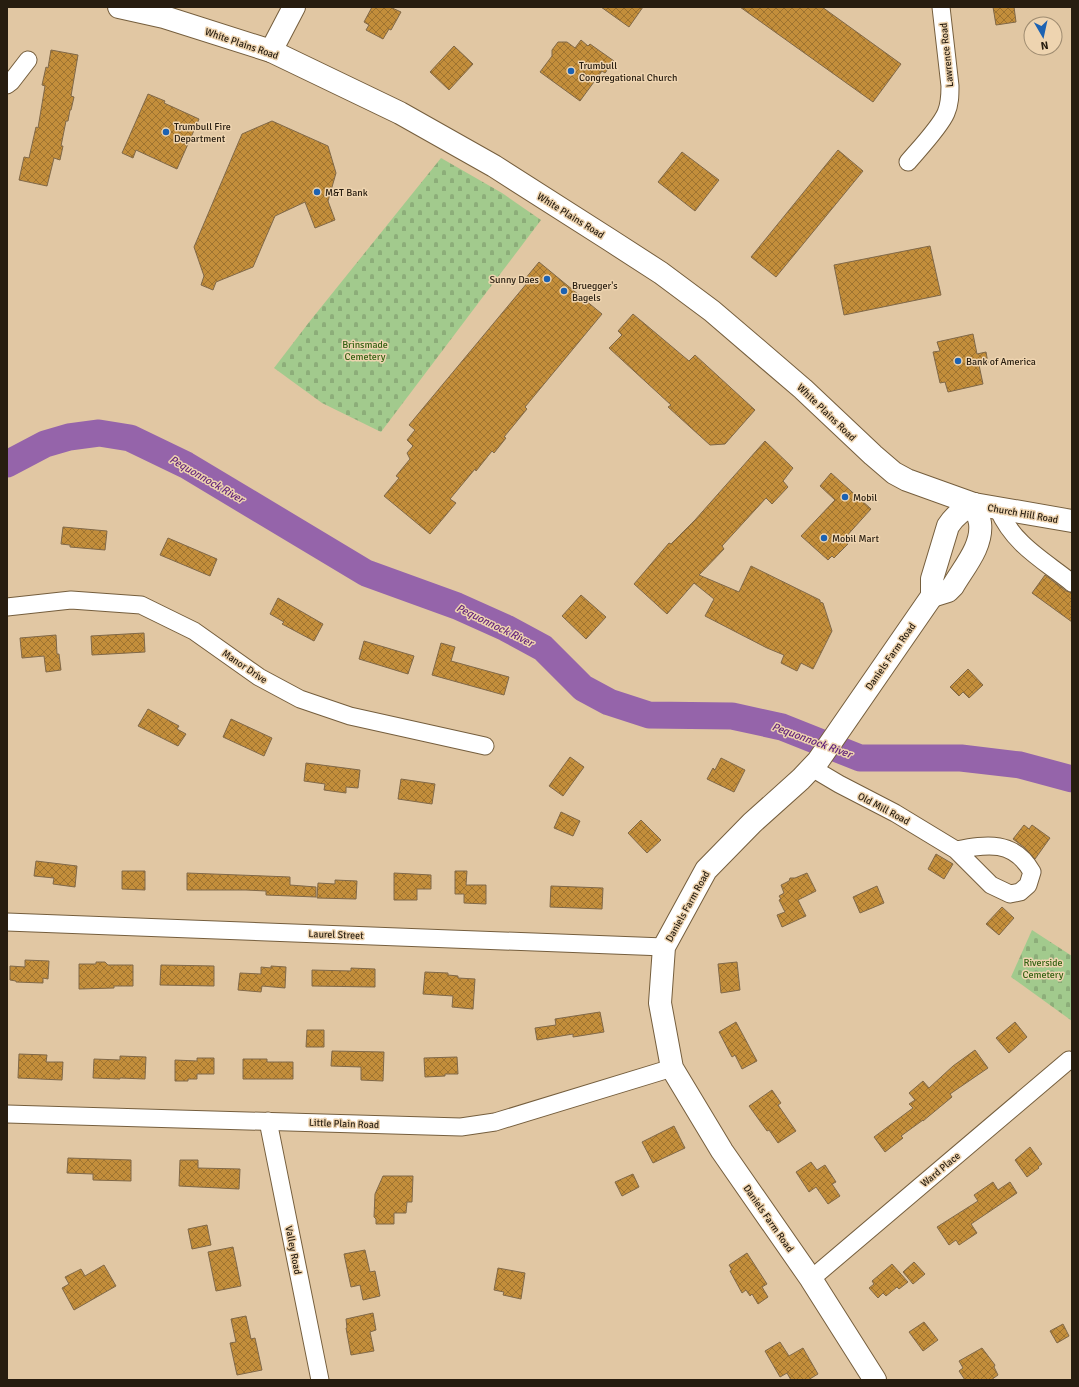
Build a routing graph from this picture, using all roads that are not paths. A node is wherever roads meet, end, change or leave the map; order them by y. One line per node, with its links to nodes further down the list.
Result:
1 (119, 7): 4 (main road, White Plains Road)
2 (294, 7): 4 (main road)
3 (940, 7): 7 (street, Lawrence Road)
4 (271, 51): 8 (main road, White Plains Road)
5 (28, 60): 6 (street)
6 (7, 85)
7 (908, 162)
8 (974, 504): 9 (main road, Church Hill Road); 12 (main road); 12 (main road)
9 (998, 508): 10 (main road, Church Hill Road); 11 (street)
10 (1072, 521)
11 (1072, 583)
12 (932, 596): 15 (main road, Daniels Farm Road)
13 (7, 607): 14 (street, Manor Drive)
14 (484, 746)
15 (815, 764): 16 (street, Old Mill Road); 18 (main road, Daniels Farm Road)
16 (956, 850)
17 (7, 922): 18 (street, Laurel Street)
18 (664, 947): 20 (main road, Daniels Farm Road)
19 (1069, 1060): 23 (street, Ward Place)
20 (672, 1068): 22 (street, Little Plain Road); 23 (main road, Daniels Farm Road)
21 (7, 1114): 22 (street, Little Plain Road)
22 (268, 1121): 24 (street, Valley Road)
23 (810, 1279): 25 (main road, Daniels Farm Road)
24 (320, 1380)
25 (875, 1380)

